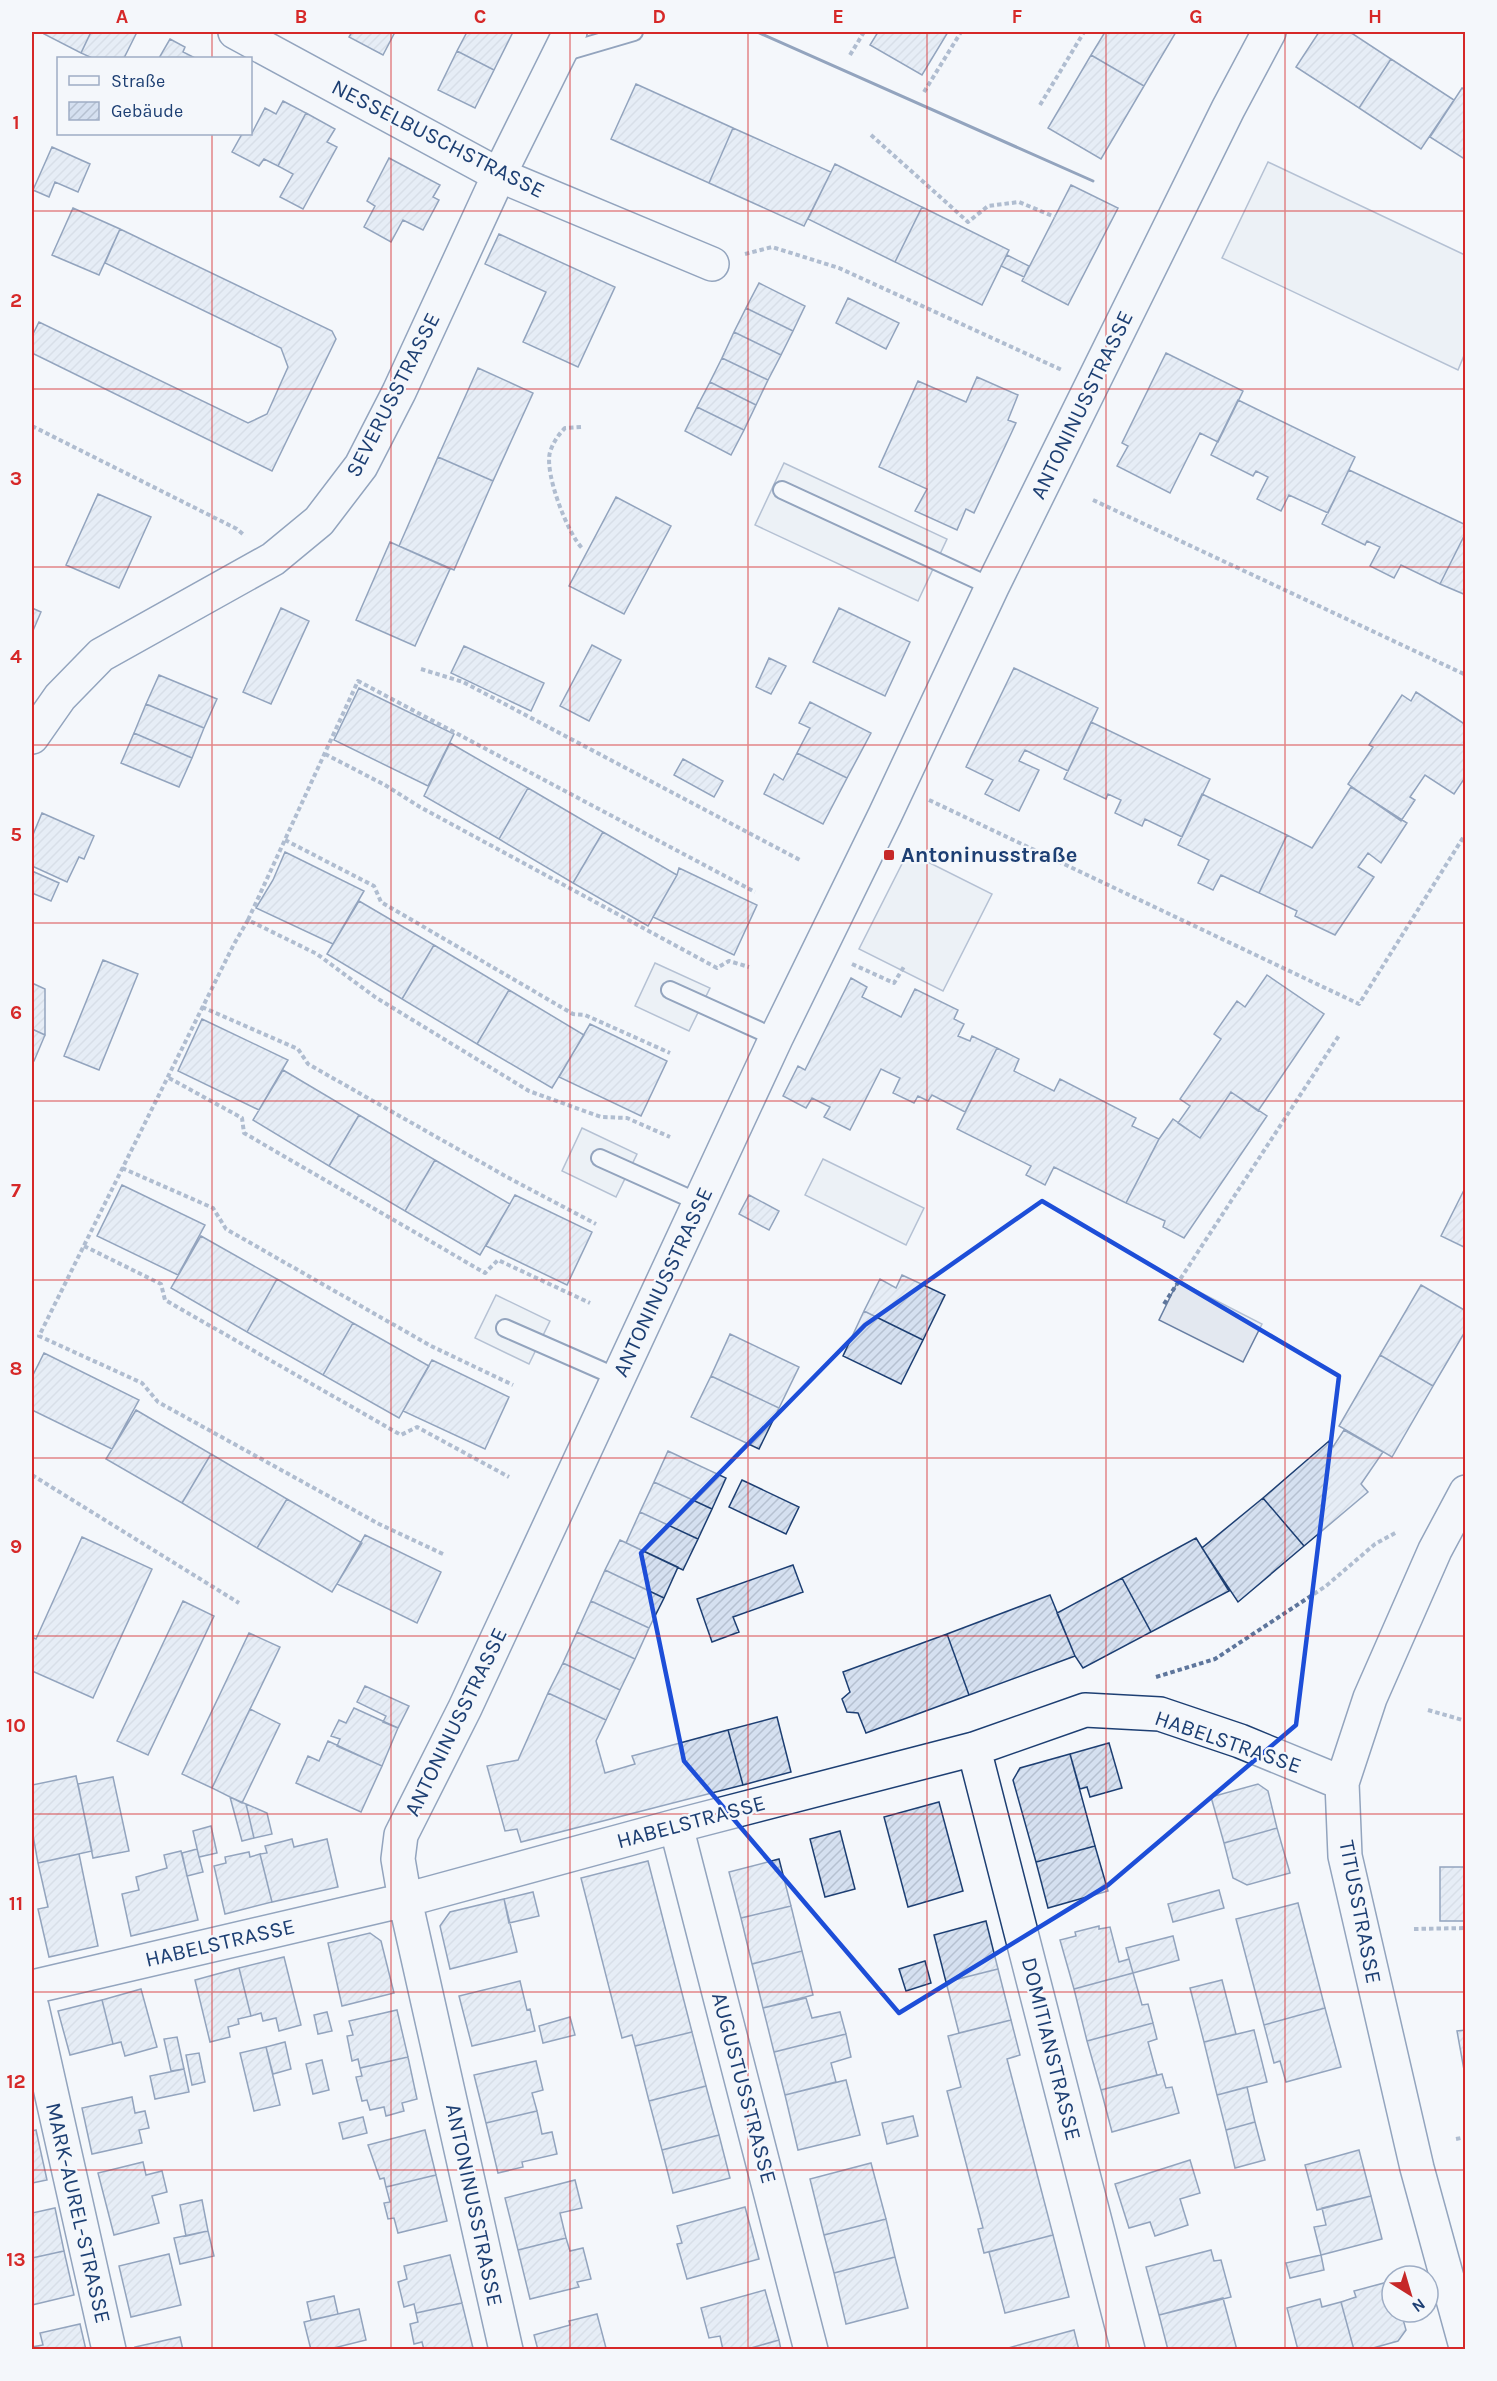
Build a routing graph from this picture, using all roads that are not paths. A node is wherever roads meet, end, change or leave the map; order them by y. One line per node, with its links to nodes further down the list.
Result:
1 (235, 32): 5 (street, NESSELBUSCHSTRASSE)
2 (634, 32): 4 (lane)
3 (1269, 32): 8 (street, ANTONINUSSTRASSE)
4 (564, 43): 5 (street, SEVERUSSTRASSE)
5 (499, 175): 6 (street, NESSELBUSCHSTRASSE); 9 (street, SEVERUSSTRASSE)
6 (712, 264)
7 (782, 490): 8 (lane)
8 (992, 587): 11 (street, ANTONINUSSTRASSE)
9 (32, 737)
10 (669, 990): 11 (lane)
11 (776, 1038): 13 (street, ANTONINUSSTRASSE)
12 (600, 1158): 13 (lane)
13 (700, 1203): 15 (street, ANTONINUSSTRASSE)
14 (505, 1328): 15 (lane)
15 (619, 1378): 20 (street, ANTONINUSSTRASSE)
16 (1466, 1492): 18 (street, TITUSSTRASSE)
17 (974, 1749): 18 (street, HABELSTRASSE); 19 (street, HABELSTRASSE); 27 (street, DOMITIANSTRASSE)
18 (1342, 1783): 23 (street, TITUSSTRASSE)
19 (676, 1826): 20 (street, HABELSTRASSE); 26 (street, AUGUSTUSSTRASSE)
20 (405, 1900): 21 (street, HABELSTRASSE); 25 (street, ANTONINUSSTRASSE)
21 (32, 1988)
22 (32, 2007): 24 (street, MARK-AUREL-STRASSE)
23 (1465, 2346): 28 (street)
24 (109, 2349)
25 (506, 2349)
26 (811, 2349)
27 (1128, 2349)
28 (1454, 2349)

